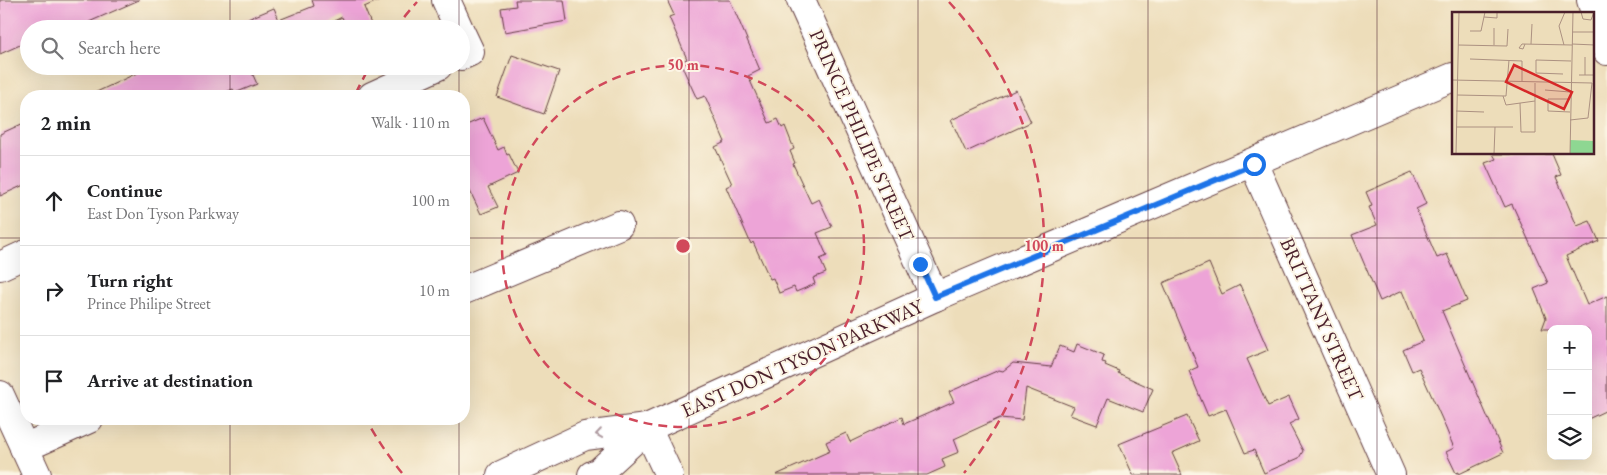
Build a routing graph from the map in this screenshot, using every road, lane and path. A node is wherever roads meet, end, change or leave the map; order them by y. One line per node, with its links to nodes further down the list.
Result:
1 (446, 0): 4 (street)
2 (801, 0): 14 (street, PRINCE PHILIPE STREET)
3 (1597, 11): 5 (street)
4 (454, 20)
5 (1607, 51)
6 (418, 75): 8 (street)
7 (1452, 77): 9 (street, EAST DON TYSON PARKWAY)
8 (385, 90)
9 (1254, 164): 14 (street, EAST DON TYSON PARKWAY); 23 (street, BRITTANY STREET)
10 (620, 225): 13 (street)
11 (20, 257): 12 (street)
12 (0, 266)
13 (470, 288)
14 (935, 297): 17 (street, EAST DON TYSON PARKWAY)
15 (0, 395): 18 (street)
16 (76, 425): 18 (street)
17 (648, 428): 20 (street, EAST DON TYSON PARKWAY, one-way to 20); 21 (street, EAST DON TYSON PARKWAY); 22 (street)
18 (24, 448): 19 (street)
19 (37, 475)
20 (501, 475)
21 (592, 475)
22 (669, 475)
23 (1391, 475)

